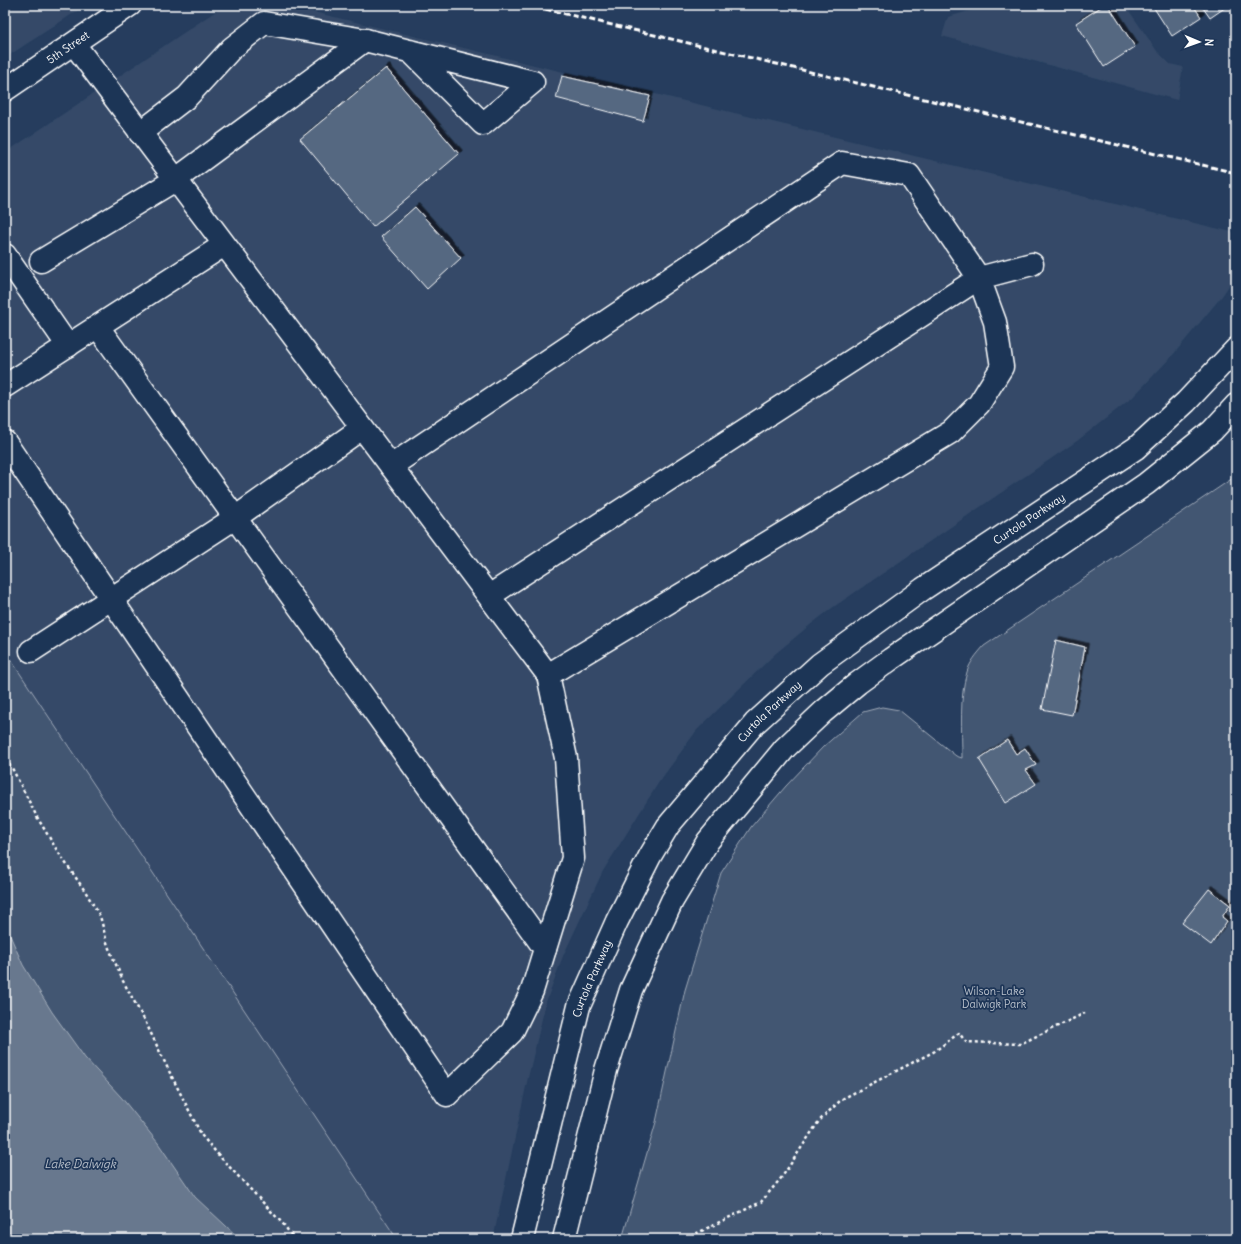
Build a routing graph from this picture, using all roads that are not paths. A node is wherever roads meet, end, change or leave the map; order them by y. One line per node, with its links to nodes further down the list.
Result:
1 (130, 5): 3 (main road, 5th Street)
2 (365, 40): 4 (main road); 6 (main road); 7 (main road)
3 (74, 44): 5 (main road, 5th Street); 6 (main road)
4 (410, 51): 4 (main road)
5 (5, 90)
6 (140, 133): 7 (main road)
7 (175, 180): 8 (main road); 10 (main road)
8 (224, 245): 13 (main road); 18 (main road)
9 (5, 255): 14 (main road)
10 (41, 261)
11 (1032, 264): 12 (main road)
12 (979, 278): 20 (main road); 22 (main road); 25 (main road)
13 (98, 327): 14 (main road); 21 (main road)
14 (68, 346): 16 (main road)
15 (1236, 349): 27 (main road, Curtola Parkway)
16 (5, 386)
17 (1236, 405): 28 (main road)
18 (362, 428): 20 (main road); 21 (main road)
19 (5, 442): 23 (main road)
20 (391, 466): 22 (main road)
21 (235, 518): 23 (main road); 26 (main road)
22 (489, 596): 25 (main road)
23 (111, 598): 24 (main road); 26 (main road)
24 (31, 651)
25 (548, 674): 26 (main road)
26 (544, 949)
27 (522, 1239)
28 (564, 1239)

